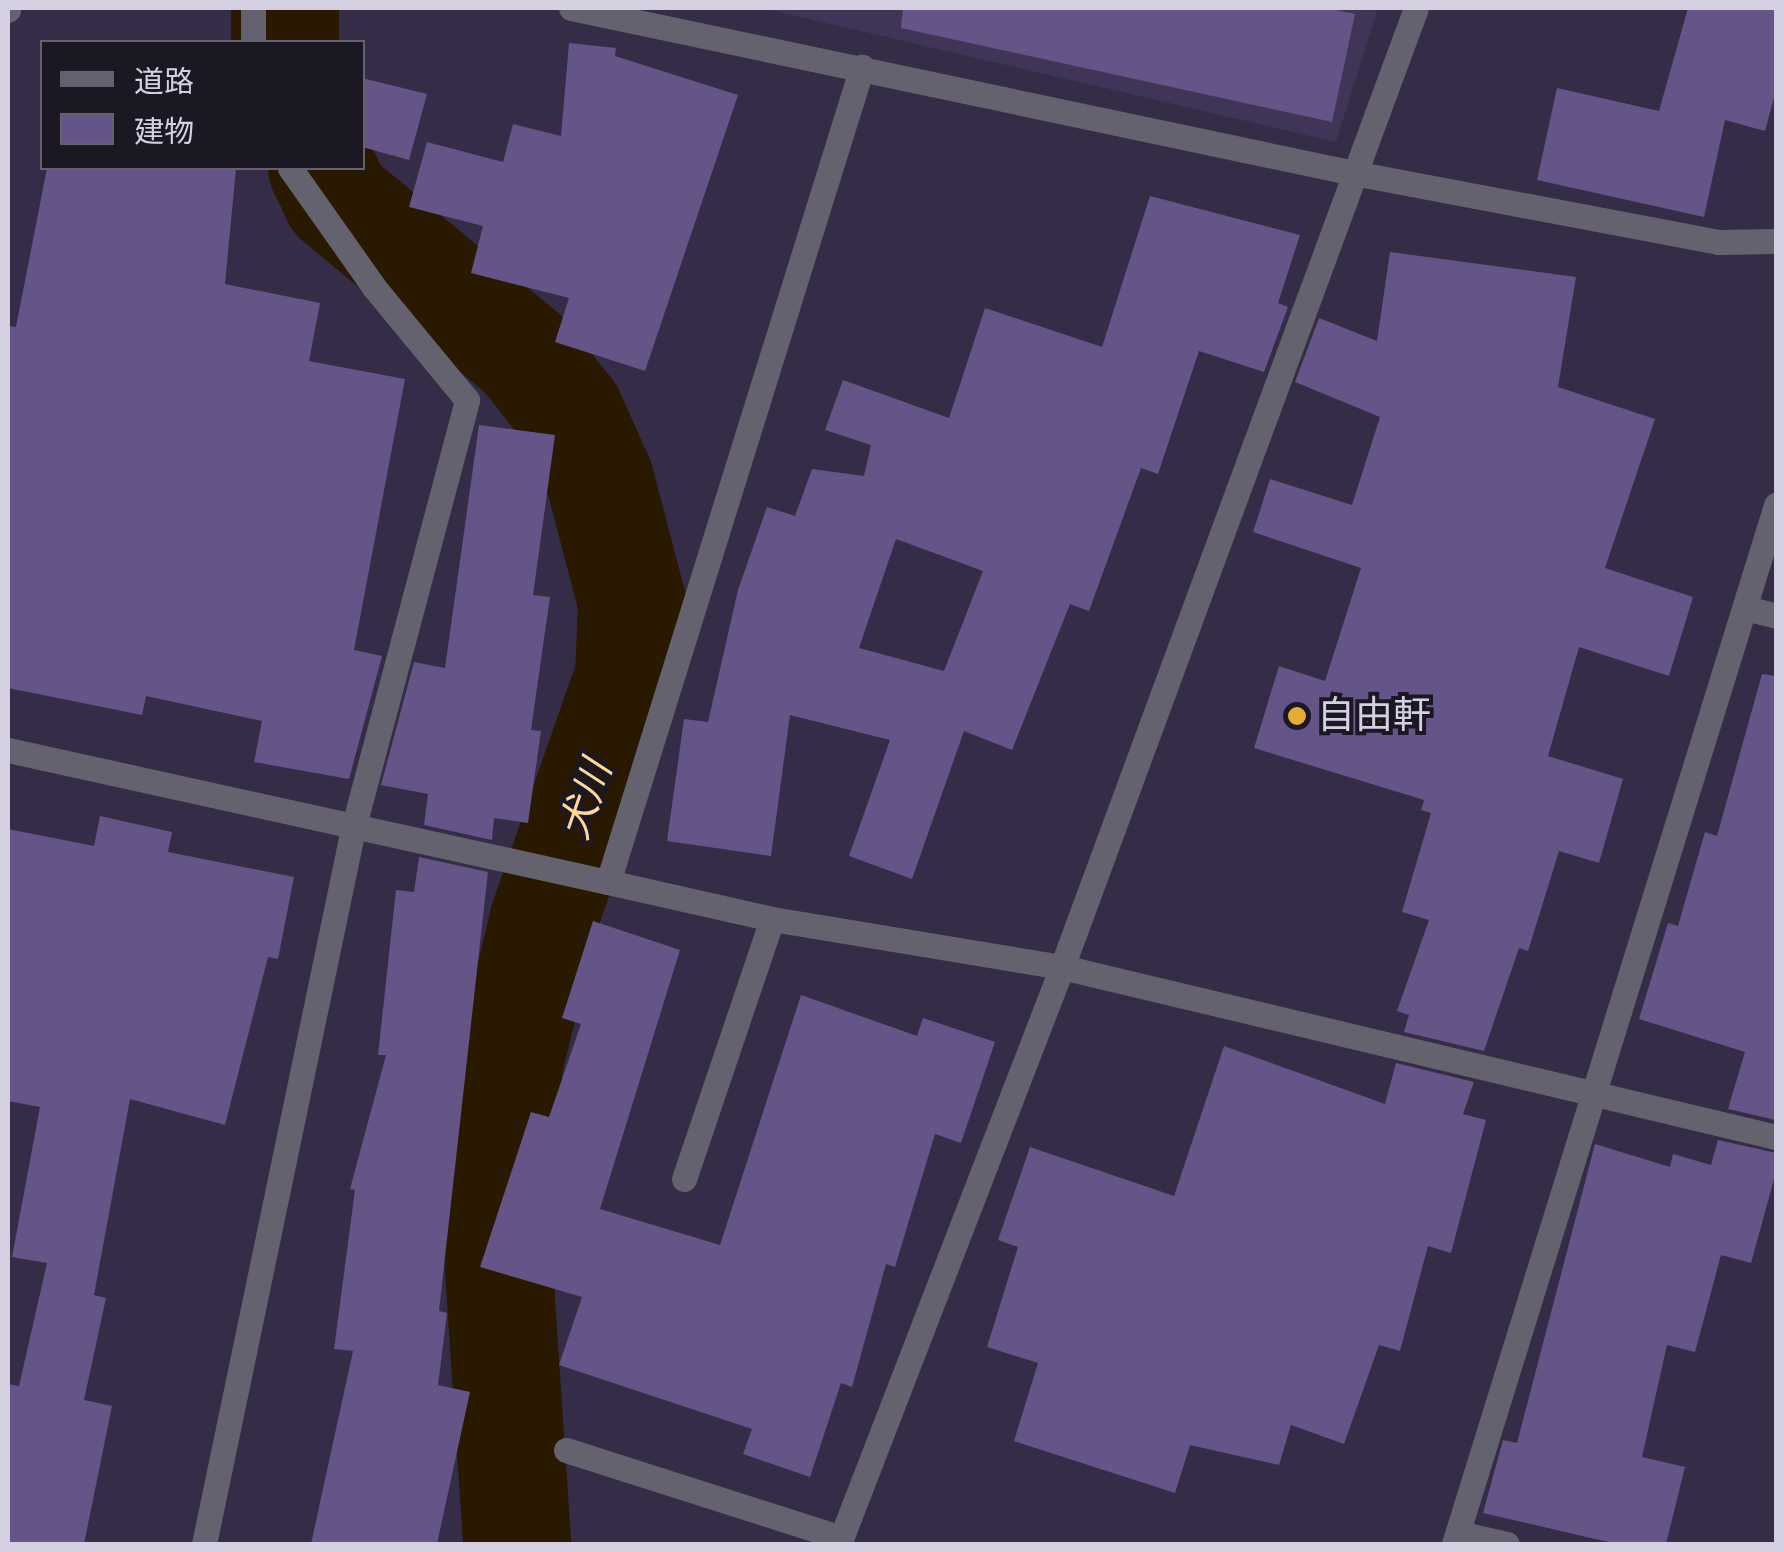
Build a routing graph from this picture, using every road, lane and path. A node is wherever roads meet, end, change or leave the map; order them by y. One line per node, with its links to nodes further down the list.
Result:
1 (252, 8): 4 (street)
2 (570, 8): 5 (street)
3 (1416, 8): 7 (street)
4 (253, 40)
5 (862, 66): 7 (street); 14 (street)
6 (291, 170): 13 (street)
7 (1359, 174): 8 (street); 16 (street)
8 (1776, 241)
9 (1776, 505): 10 (street)
10 (1745, 608): 11 (street); 17 (street)
11 (1776, 616)
12 (8, 750): 13 (street)
13 (353, 829): 14 (street); 23 (street)
14 (608, 882): 15 (street)
15 (772, 920): 16 (street); 19 (street)
16 (1062, 967): 17 (street); 22 (street)
17 (1592, 1093): 18 (street); 21 (street)
18 (1776, 1137)
19 (684, 1180)
20 (566, 1450): 22 (street)
21 (1456, 1539): 24 (street)
22 (840, 1541)
23 (204, 1544)
24 (1507, 1544)

